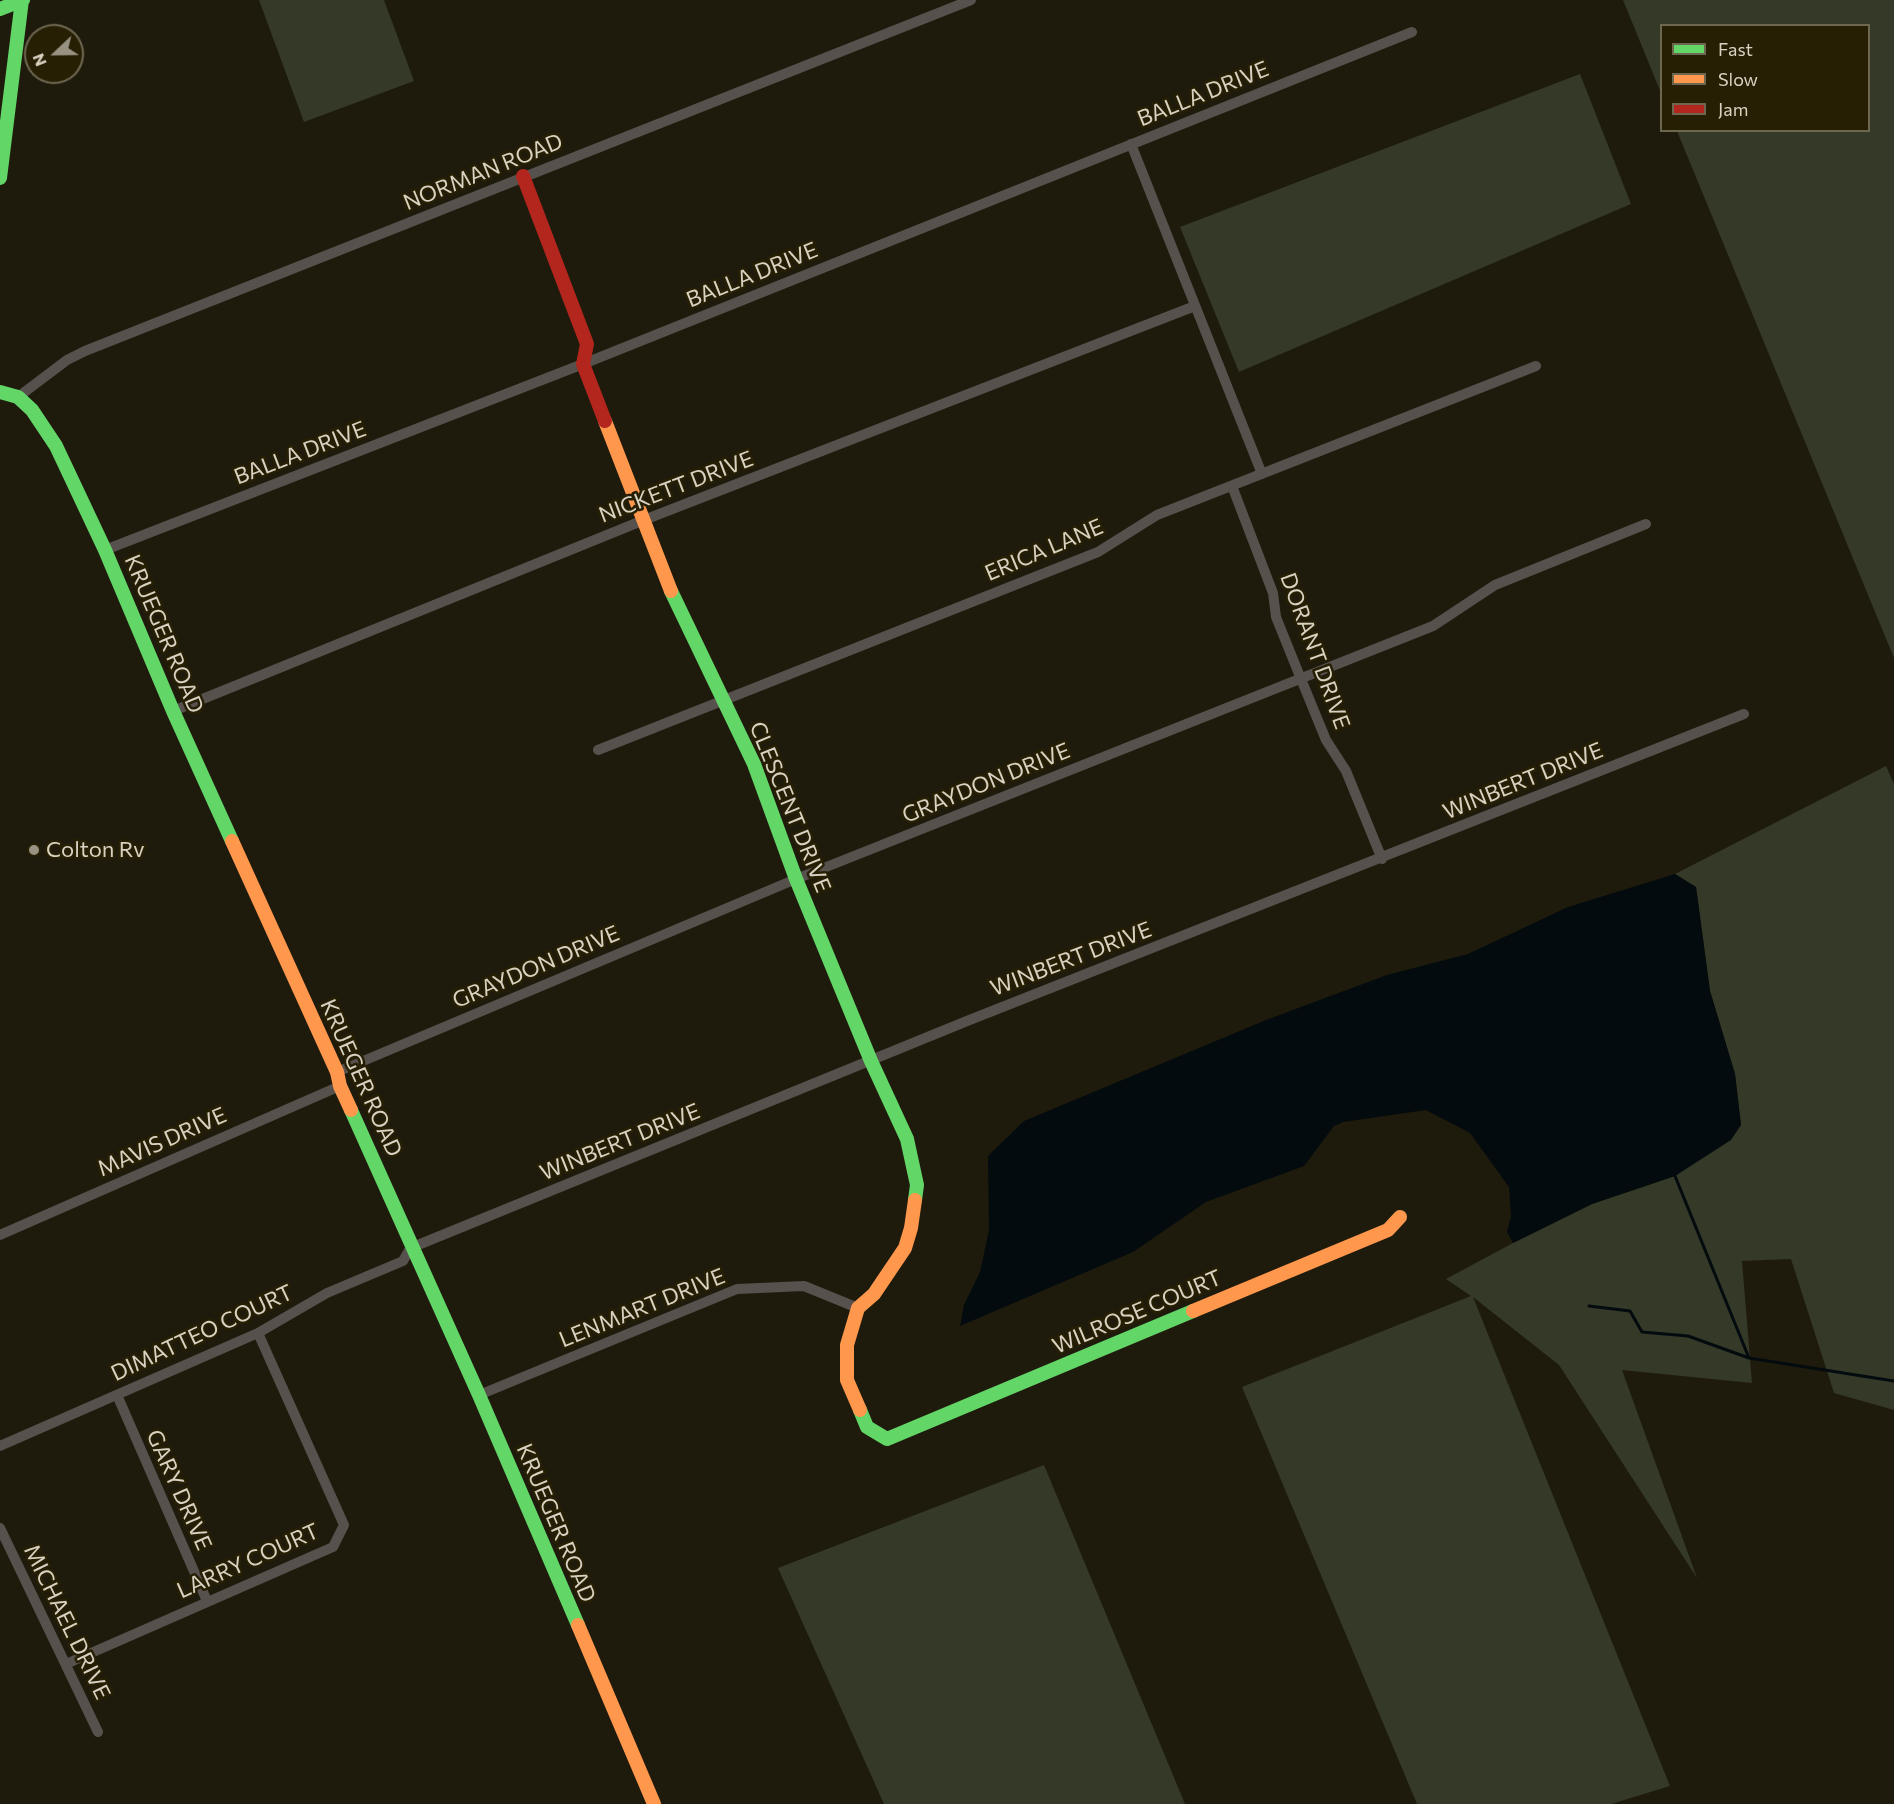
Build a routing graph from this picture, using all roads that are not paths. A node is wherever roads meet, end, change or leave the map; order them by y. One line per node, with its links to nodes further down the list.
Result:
1 (22, 0): 3 (street); 7 (street)
2 (971, 0): 6 (street, NORMAN ROAD)
3 (0, 9)
4 (1412, 32): 5 (street, BALLA DRIVE)
5 (1131, 144): 8 (street); 9 (street, BALLA DRIVE)
6 (523, 176): 9 (street, CLESCENT DRIVE); 12 (street, NORMAN ROAD)
7 (0, 178)
8 (1195, 306): 13 (street); 15 (street, NICKETT DRIVE)
9 (583, 364): 15 (street, CLESCENT DRIVE); 17 (street, BALLA DRIVE)
10 (1536, 366): 13 (street, ERICA LANE)
11 (0, 392): 12 (street)
12 (18, 397): 17 (street, KRUEGER ROAD)
13 (1262, 474): 14 (street, ERICA LANE)
14 (1232, 486): 18 (street, DORANT DRIVE); 19 (street, ERICA LANE)
15 (644, 520): 19 (street, CLESCENT DRIVE); 20 (street, NICKETT DRIVE)
16 (1646, 524): 18 (street, GRAYDON DRIVE)
17 (105, 550): 20 (street, KRUEGER ROAD)
18 (1301, 679): 23 (street, DORANT DRIVE); 24 (street, GRAYDON DRIVE)
19 (723, 701): 22 (street, ERICA LANE); 24 (street, CLESCENT DRIVE)
20 (173, 711): 26 (street, KRUEGER ROAD)
21 (1744, 714): 23 (street, WINBERT DRIVE)
22 (598, 750)
23 (1382, 859): 25 (street, WINBERT DRIVE)
24 (796, 879): 25 (street, CLESCENT DRIVE); 26 (street, GRAYDON DRIVE)
25 (871, 1061): 29 (street, WINBERT DRIVE); 30 (street, CLESCENT DRIVE)
26 (339, 1079): 28 (street, MAVIS DRIVE); 29 (street, KRUEGER ROAD)
27 (1400, 1217): 34 (street, WILROSE COURT)
28 (0, 1234)
29 (413, 1246): 31 (street, DIMATTEO COURT); 33 (street, KRUEGER ROAD)
30 (858, 1308): 33 (street, LENMART DRIVE); 34 (street, CLESCENT DRIVE)
31 (258, 1333): 32 (street, DIMATTEO COURT); 37 (street, LARRY COURT)
32 (117, 1395): 35 (street, DIMATTEO COURT); 37 (street, GARY DRIVE)
33 (478, 1395): 40 (street, KRUEGER ROAD)
34 (887, 1439)
35 (0, 1446)
36 (0, 1528): 38 (street, MICHAEL DRIVE)
37 (207, 1601): 38 (street, LARRY COURT)
38 (66, 1664): 39 (street, MICHAEL DRIVE)
39 (98, 1732)
40 (654, 1804)

